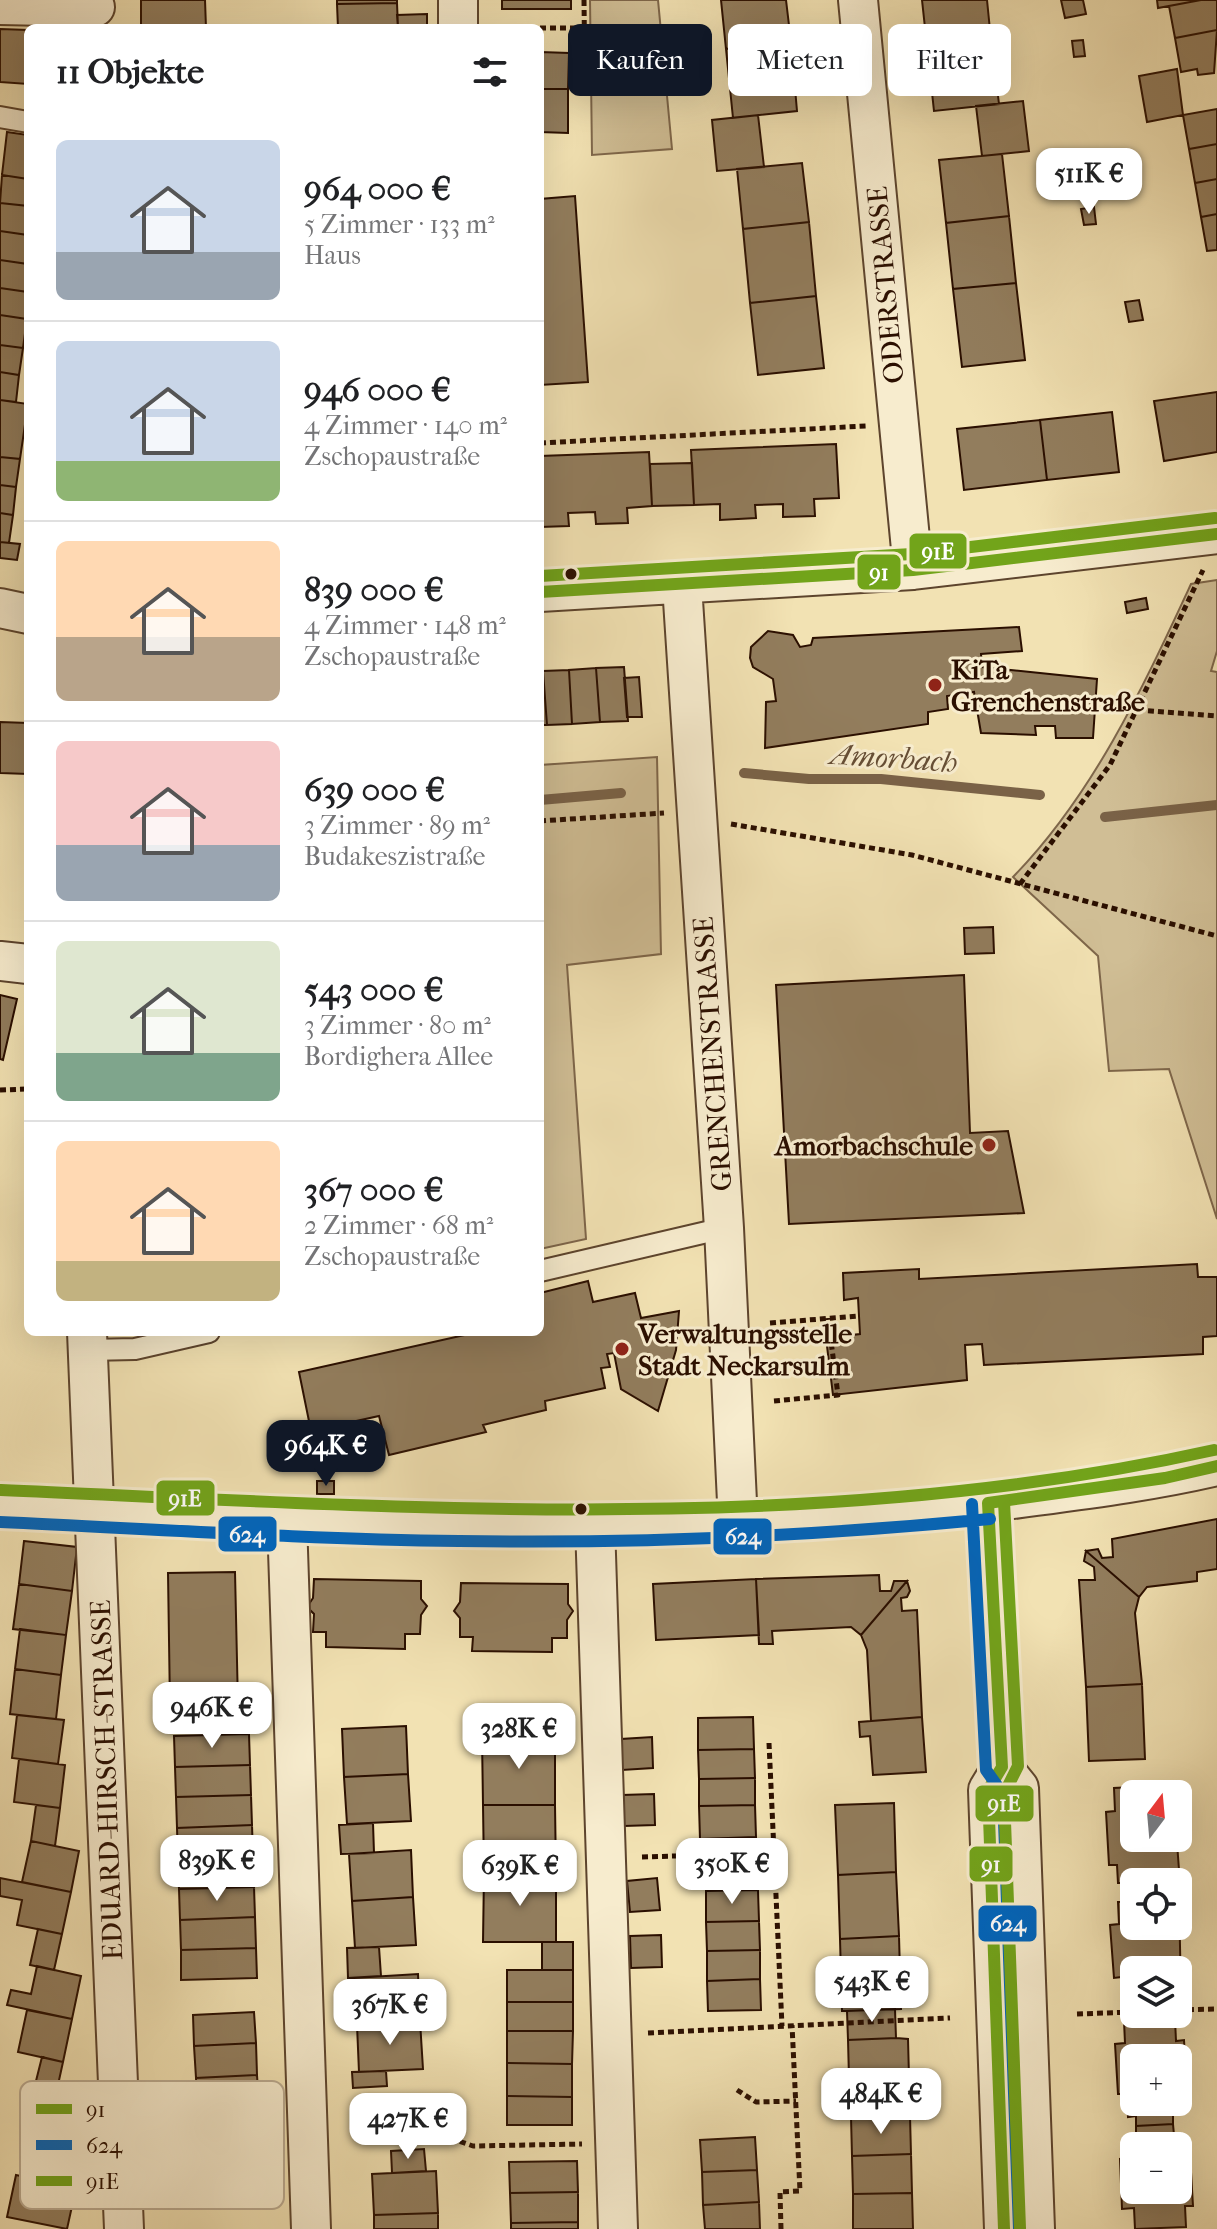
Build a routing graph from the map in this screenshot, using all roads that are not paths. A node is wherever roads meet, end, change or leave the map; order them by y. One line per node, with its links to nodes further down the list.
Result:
1 (458, 0): 5 (street)
2 (858, 0): 9 (street, ODERSTRASSE)
3 (0, 5): 4 (street)
4 (95, 12)
5 (458, 24)
6 (0, 117): 7 (lane)
7 (24, 121)
8 (1215, 534): 9 (street)
9 (913, 570): 10 (street)
10 (682, 585): 11 (street); 16 (street, GRENCHENSTRASSE)
11 (544, 592)
12 (0, 608): 13 (street)
13 (24, 613)
14 (0, 961): 15 (street)
15 (24, 964)
16 (724, 1228): 17 (lane); 25 (street, GRENCHENSTRASSE)
17 (544, 1270)
18 (192, 1336): 19 (lane)
19 (87, 1341): 23 (street, EDUARD-HIRSCH-STRASSE)
20 (1217, 1466): 21 (street)
21 (988, 1503): 25 (street); 27 (street)
22 (0, 1506): 23 (street)
23 (95, 1510): 24 (street); 28 (street, EDUARD-HIRSCH-STRASSE)
24 (287, 1521): 26 (street); 31 (street)
25 (738, 1523): 26 (street)
26 (595, 1524): 32 (street)
27 (1002, 1767): 33 (street); 34 (street)
28 (118, 2081)
29 (123, 2209): 30 (street, EDUARD-HIRSCH-STRASSE)
30 (124, 2229)
31 (311, 2229)
32 (618, 2229)
33 (1004, 2229)
34 (1035, 2229)

